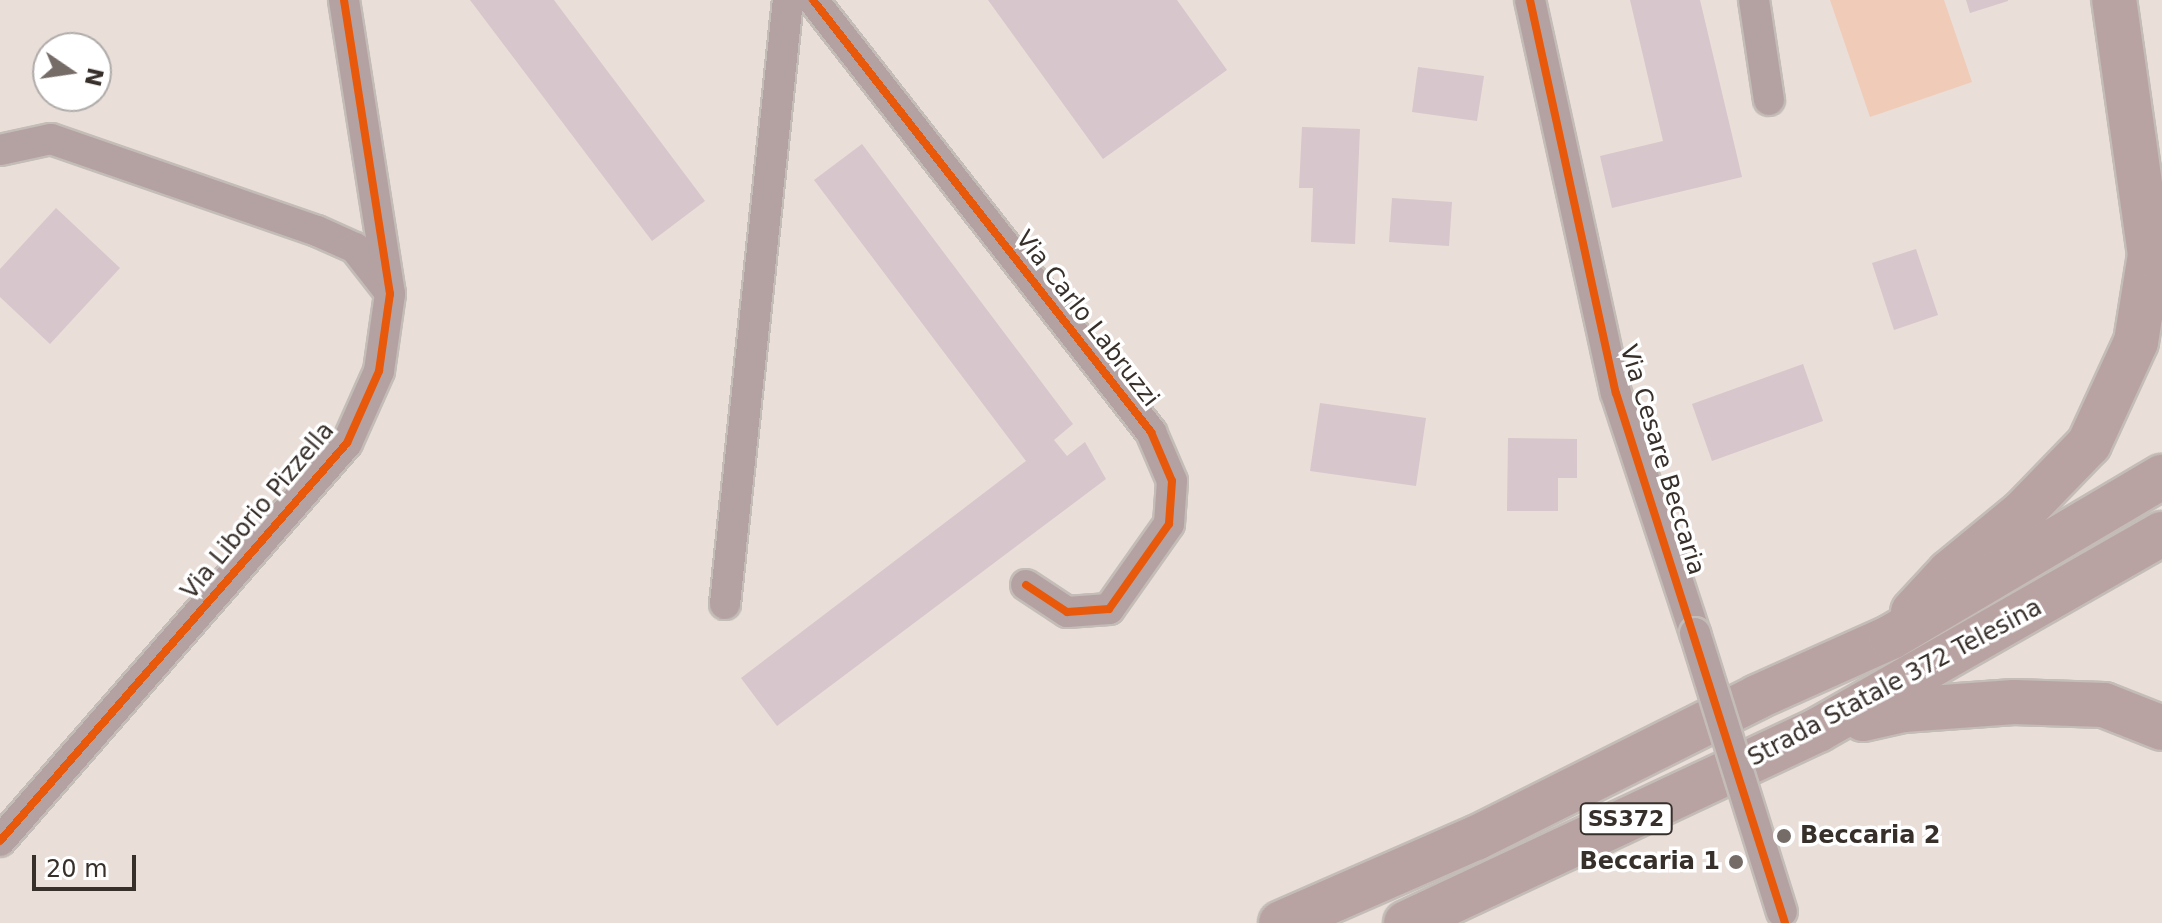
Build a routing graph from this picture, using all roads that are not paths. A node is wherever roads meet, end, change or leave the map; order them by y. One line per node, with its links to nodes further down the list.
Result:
1 (344, 0): 11 (street, Via Liborio Pizzella)
2 (788, 0): 15 (street)
3 (813, 0): 14 (street, Via Carlo Labruzzi)
4 (1530, 0): 20 (street, Via Cesare Beccaria, bridge)
5 (1754, 0): 8 (street)
6 (2114, 0): 7 (highway)
7 (2122, 76): 9 (highway); 16 (highway)
8 (1769, 100)
9 (2162, 120)
10 (0, 150): 11 (street)
11 (390, 294): 19 (street, Via Liborio Pizzella)
12 (2162, 477): 16 (highway, Strada Statale 372 Telesina / SS372)
13 (2162, 534): 18 (highway, Strada Statale 372 Telesina / SS372)
14 (1026, 585)
15 (725, 604)
16 (1891, 637): 21 (highway, Strada Statale 372 Telesina / SS372)
17 (2162, 728): 18 (highway)
18 (1818, 730): 22 (highway, Strada Statale 372 Telesina / SS372)
19 (0, 841)
20 (1784, 918)
21 (1281, 923)
22 (1406, 923)

